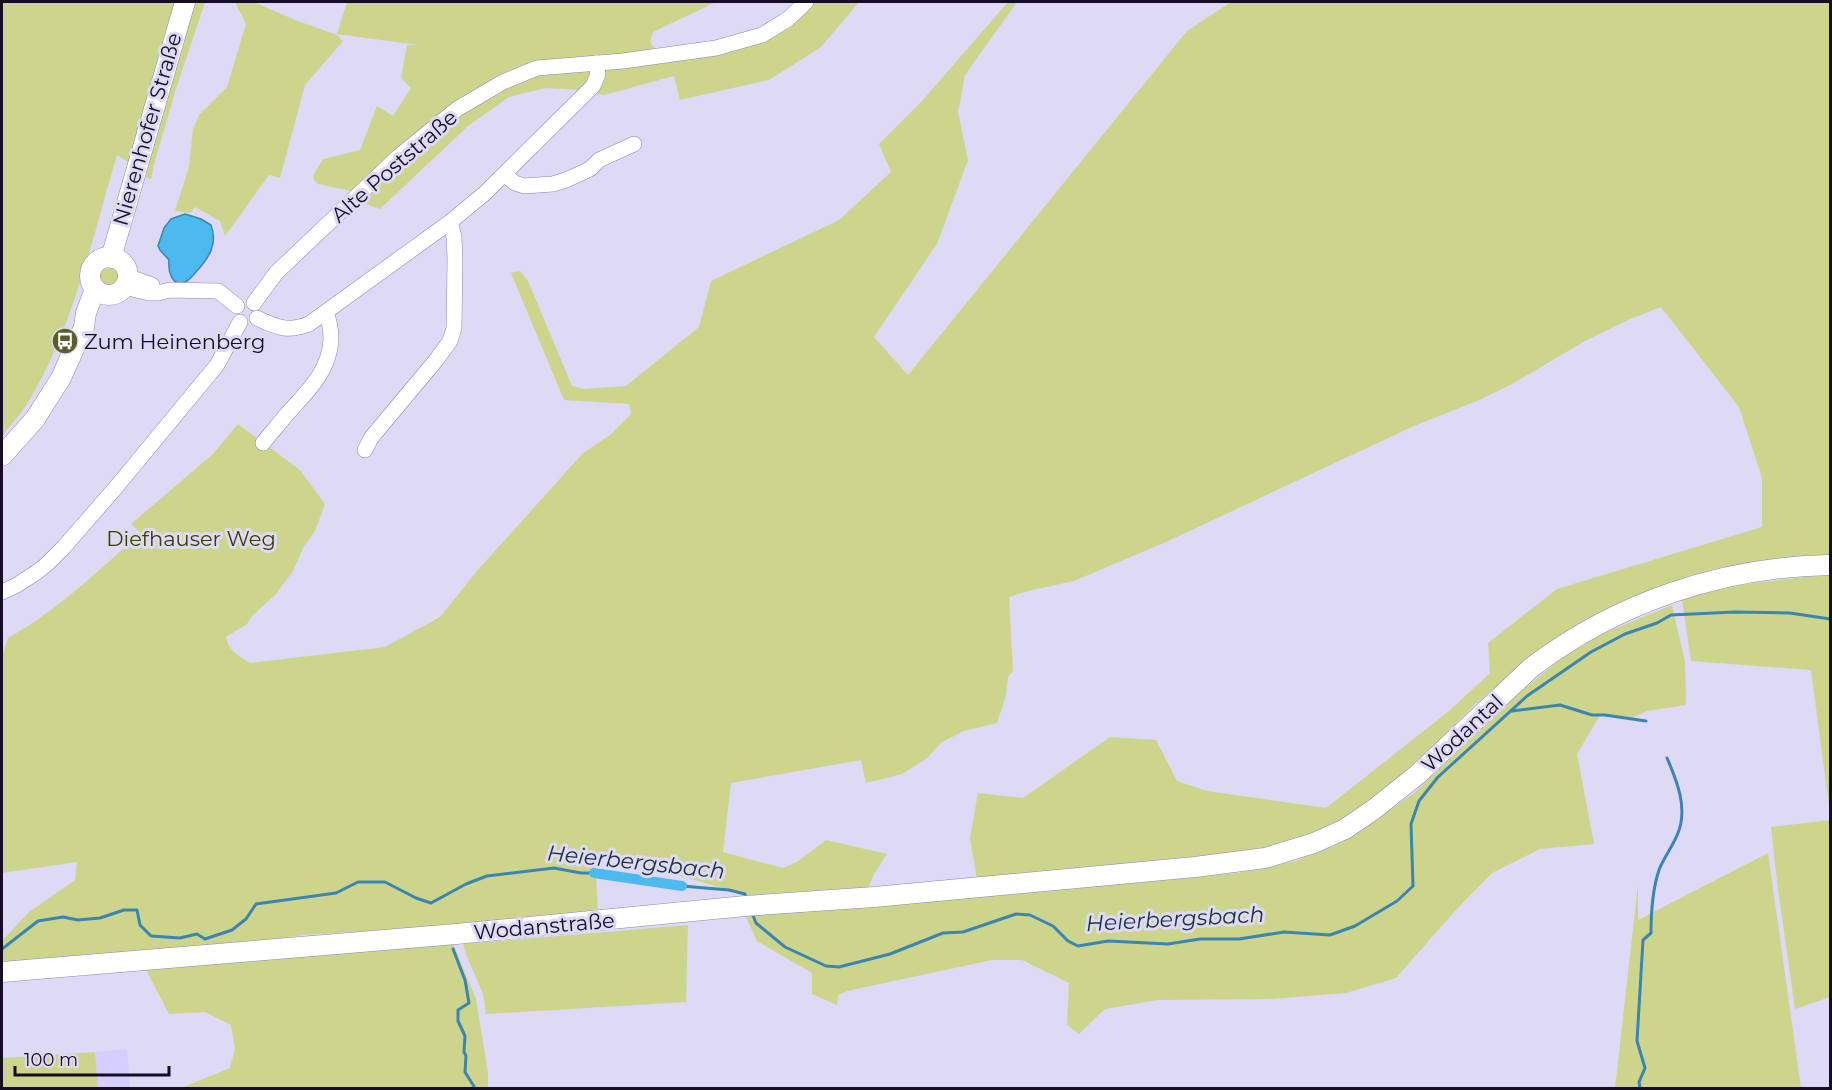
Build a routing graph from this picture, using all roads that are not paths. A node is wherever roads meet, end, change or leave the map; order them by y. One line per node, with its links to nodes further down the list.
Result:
1 (184, 2): 7 (main road, Nierenhofer Straße)
2 (806, 2): 3 (street, Alte Poststraße)
3 (596, 63): 5 (street); 10 (street, Alte Poststraße)
4 (634, 144): 5 (street)
5 (505, 175): 6 (street)
6 (450, 222): 11 (street); 14 (street)
7 (111, 258): 8 (main road); 8 (main road)
8 (114, 287): 9 (street); 15 (main road)
9 (237, 306): 10 (street); 12 (street)
10 (256, 310): 11 (street); 12 (street)
11 (326, 313): 13 (street)
12 (240, 322): 17 (street)
13 (263, 443)
14 (365, 450)
15 (2, 456)
16 (1830, 565): 18 (main road, Wodantal)
17 (2, 592)
18 (1086, 877): 19 (main road, Wodanstraße)
19 (2, 972)

